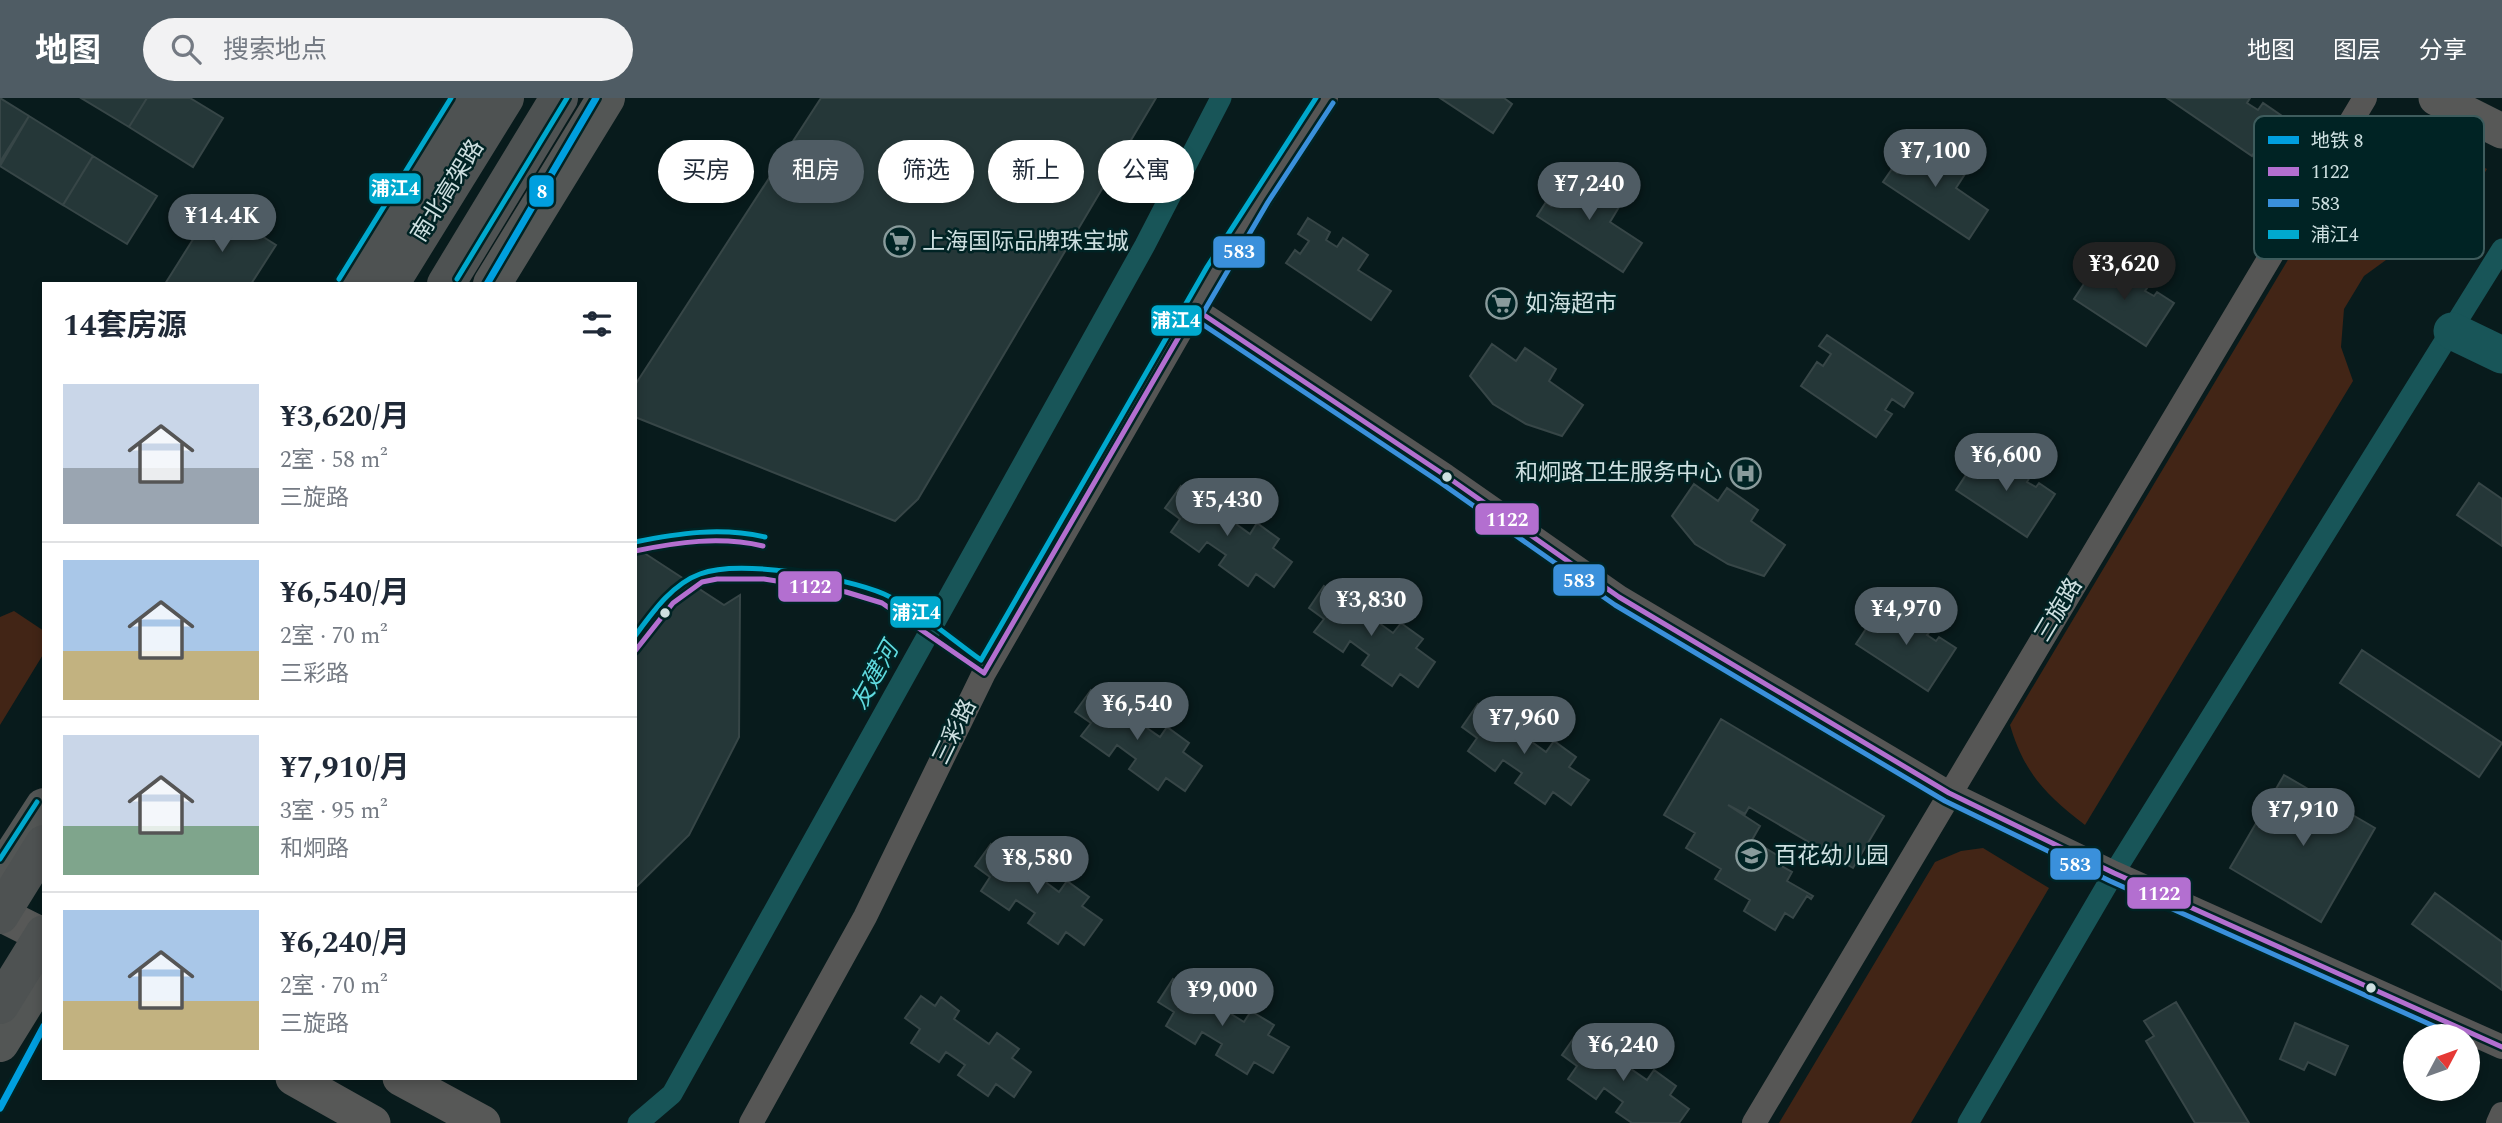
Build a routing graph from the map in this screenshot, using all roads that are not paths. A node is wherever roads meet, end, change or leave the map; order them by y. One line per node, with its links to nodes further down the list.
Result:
1 (461, 98): 15 (main road)
2 (473, 98): 16 (highway)
3 (490, 98): 17 (main road)
4 (505, 98): 18 (highway, 南北高架路)
5 (559, 98): 19 (highway, 南北高架路)
6 (577, 98): 20 (main road)
7 (589, 98): 21 (highway)
8 (606, 98): 22 (main road)
9 (1326, 98): 23 (street, 三彩路)
10 (2365, 98): 12 (street, 三旋路)
11 (2436, 98): 13 (main road)
12 (2354, 116)
13 (2471, 116)
14 (2269, 259): 24 (street, 三旋路)
15 (347, 282)
16 (357, 282)
17 (373, 282)
18 (391, 282)
19 (447, 282)
20 (465, 282)
21 (478, 282)
22 (493, 282)
23 (1195, 309): 24 (street); 41 (street, 三彩路)
24 (1949, 793): 35 (street); 42 (street, 三旋路)
25 (42, 810): 27 (main road)
26 (42, 847): 29 (highway, bridge)
27 (1, 872): 28 (main road)
28 (42, 886)
29 (0, 914): 30 (main road)
30 (42, 934)
31 (42, 938): 33 (highway, bridge)
32 (42, 975): 34 (main road)
33 (0, 1005)
34 (0, 1043)
35 (2502, 1047)
36 (297, 1080): 39 (main road)
37 (404, 1080): 40 (main road)
38 (2502, 1114): 43 (street)
39 (373, 1123)
40 (483, 1123)
41 (751, 1123)
42 (1754, 1123)
43 (2498, 1123)

